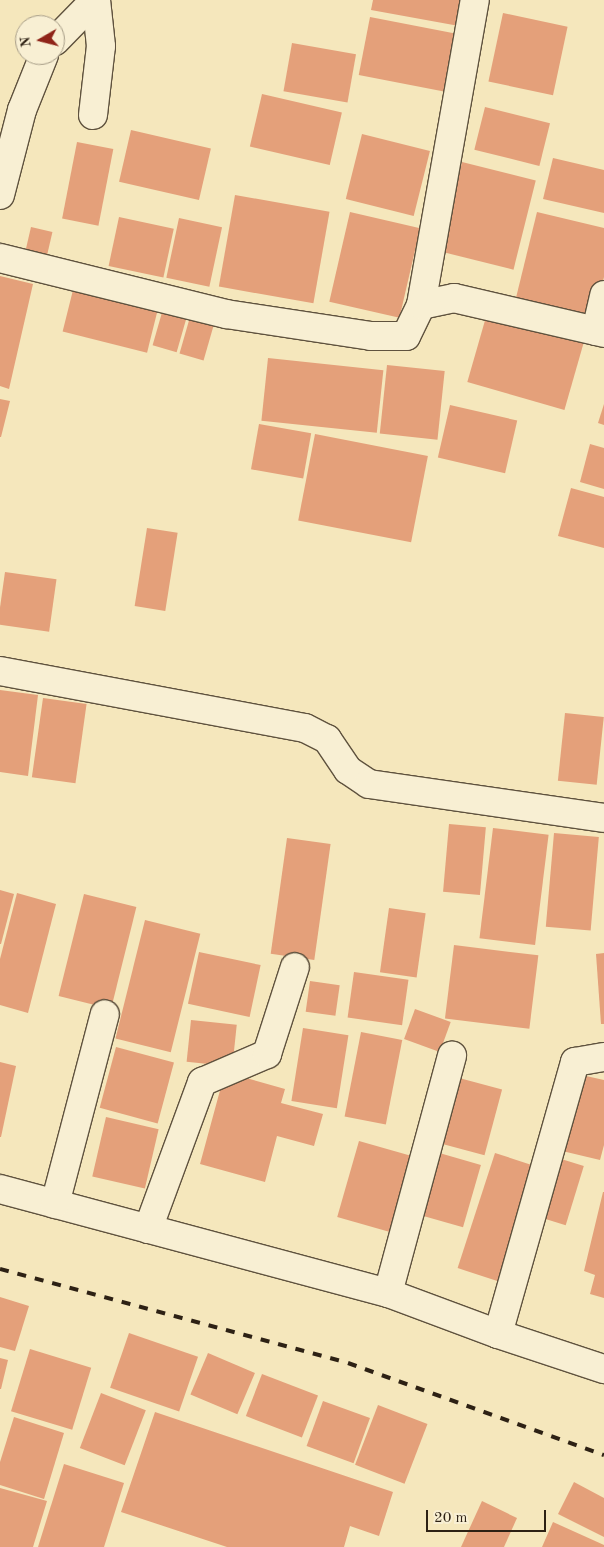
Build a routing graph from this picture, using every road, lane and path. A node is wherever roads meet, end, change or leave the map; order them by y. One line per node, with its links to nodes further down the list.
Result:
1 (96, 0): 3 (street); 5 (street)
2 (475, 0): 9 (street)
3 (65, 31)
4 (40, 65): 6 (street)
5 (94, 115)
6 (0, 195)
7 (0, 258): 9 (street)
8 (604, 295): 10 (street)
9 (421, 305): 10 (street)
10 (600, 332)
11 (0, 671): 12 (street)
12 (604, 818)
13 (295, 966): 19 (street)
14 (105, 1014): 18 (street)
15 (452, 1055): 20 (street)
16 (604, 1056): 21 (street)
17 (0, 1189): 18 (street)
18 (55, 1204): 19 (street)
19 (148, 1229): 20 (street)
20 (388, 1293): 21 (street)
21 (498, 1334): 22 (street)
22 (604, 1369)

